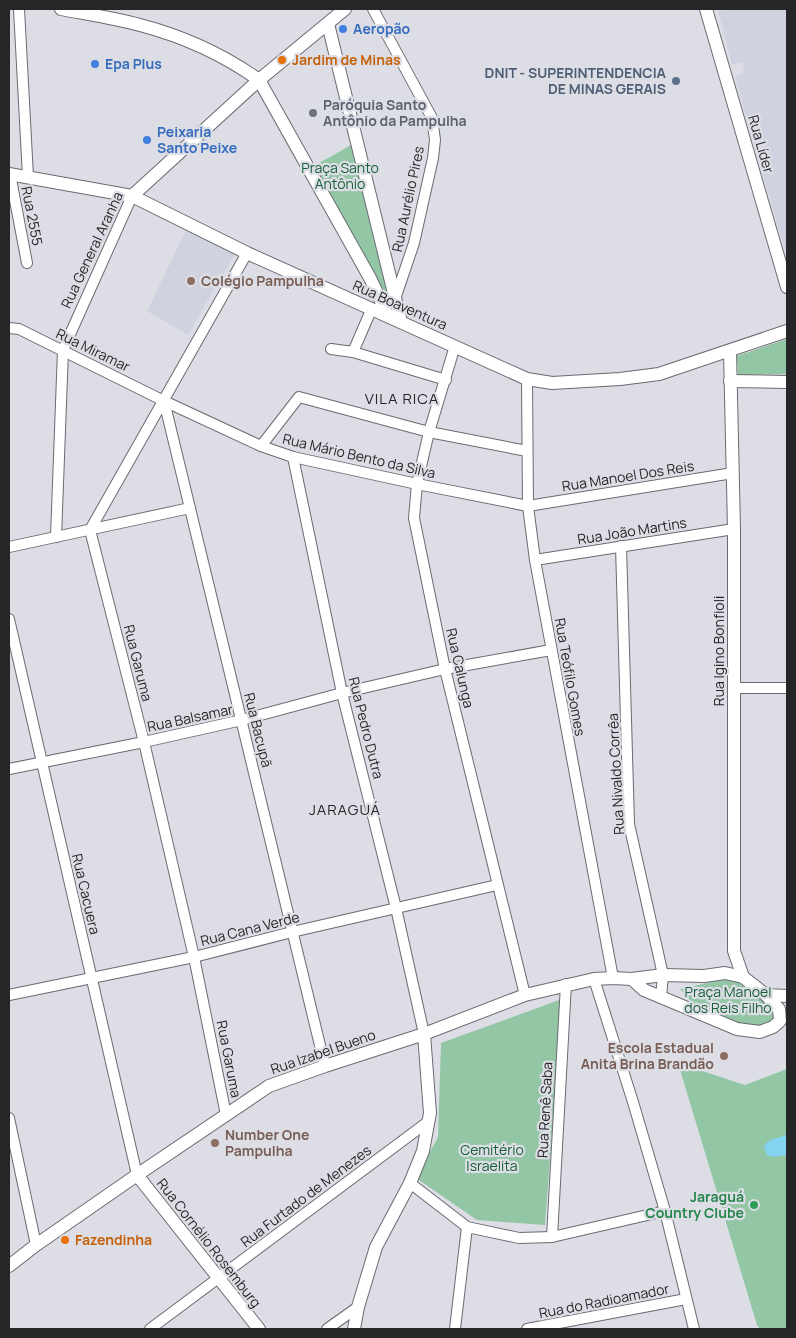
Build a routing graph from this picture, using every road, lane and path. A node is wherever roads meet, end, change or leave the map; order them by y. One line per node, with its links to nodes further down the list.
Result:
1 (19, 9): 9 (street)
2 (61, 9): 7 (street)
3 (345, 9): 6 (street, Rua General Aranha)
4 (373, 9): 14 (street, Rua Aurélio Pires)
5 (706, 9): 13 (street, Rua Líder)
6 (328, 24): 7 (street, Rua General Aranha); 14 (street)
7 (259, 80): 10 (street, Rua General Aranha); 16 (street)
8 (10, 174): 9 (street, Rua Boaventura); 12 (street, Rua 2555)
9 (28, 177): 10 (street, Rua Boaventura)
10 (132, 196): 11 (street, Rua Boaventura); 22 (street, Rua General Aranha)
11 (247, 253): 15 (street, Rua Boaventura); 29 (street)
12 (28, 263)
13 (787, 287)
14 (394, 300): 16 (street, Rua Aurélio Pires); 17 (street)
15 (372, 308): 16 (street, Rua Boaventura); 23 (street)
16 (388, 316): 17 (street, Rua Boaventura)
17 (401, 322): 20 (street, Rua Boaventura)
18 (9, 328): 22 (street, Rua Miramar)
19 (787, 331): 24 (street, Rua Boaventura)
20 (455, 346): 25 (street, Rua Boaventura); 26 (street, Rua Calunga)
21 (331, 349): 23 (street)
22 (63, 350): 29 (street, Rua Miramar); 40 (street, Rua General Aranha)
23 (353, 352): 26 (street)
24 (730, 352): 25 (street, Rua Boaventura); 27 (street, Rua Igino Bonfioli)
25 (527, 379): 32 (street, Rua Teófilo Gomes)
26 (446, 380): 30 (street, Rua Calunga)
27 (730, 381): 28 (street); 34 (street, Rua Igino Bonfioli)
28 (787, 382)
29 (164, 401): 31 (street, Rua Mário Bento da Silva); 37 (street, Rua Bacupã); 39 (street)
30 (429, 432): 31 (street); 32 (street); 35 (street, Rua Calunga)
31 (261, 446): 33 (street, Rua Mário Bento da Silva)
32 (527, 452): 36 (street, Rua Teófilo Gomes)
33 (293, 457): 35 (street, Rua Mário Bento da Silva); 49 (street, Rua Pedro Dutra)
34 (733, 473): 36 (street, Rua Manoel Dos Reis); 38 (street, Rua Igino Bonfioli)
35 (417, 484): 36 (street, Rua Mário Bento da Silva); 46 (street, Rua Calunga)
36 (528, 506): 43 (street, Rua Teófilo Gomes)
37 (190, 508): 39 (street); 50 (street, Rua Bacupã)
38 (734, 529): 41 (street, Rua João Martins); 47 (street, Rua Igino Bonfioli)
39 (90, 530): 40 (street); 51 (street, Rua Garuma)
40 (56, 537): 42 (street)
41 (621, 546): 43 (street, Rua João Martins); 60 (street, Rua Nivaldo Corrêa)
42 (9, 547)
43 (535, 560): 45 (street, Rua Teófilo Gomes)
44 (9, 619): 52 (street, Rua Cacuera)
45 (551, 650): 46 (street, Rua Balsamar); 62 (street, Rua Teófilo Gomes)
46 (445, 669): 49 (street, Rua Balsamar); 54 (street, Rua Calunga)
47 (734, 688): 48 (street); 57 (street, Rua Igino Bonfioli)
48 (787, 688)
49 (342, 693): 50 (street, Rua Balsamar); 55 (street, Rua Pedro Dutra)
50 (242, 720): 51 (street, Rua Balsamar); 56 (street, Rua Bacupã)
51 (144, 742): 52 (street, Rua Balsamar); 58 (street, Rua Garuma)
52 (42, 762): 53 (street, Rua Balsamar); 63 (street, Rua Cacuera)
53 (9, 768)
54 (497, 885): 55 (street, Rua Cana Verde); 69 (street, Rua Calunga)
55 (396, 908): 56 (street, Rua Cana Verde); 72 (street, Rua Pedro Dutra)
56 (292, 932): 58 (street, Rua Cana Verde); 73 (street, Rua Bacupã)
57 (734, 951): 59 (street, Rua Igino Bonfioli); 61 (street, Rua Igino Bonfioli)
58 (194, 957): 63 (street, Rua Cana Verde); 74 (street, Rua Garuma)
59 (725, 973): 60 (street); 61 (street)
60 (663, 976): 65 (street); 71 (street, Rua Nivaldo Corrêa)
61 (743, 977): 67 (street)
62 (613, 978): 64 (street, Rua Izabel Bueno); 65 (street, Rua Izabel Bueno)
63 (90, 979): 68 (street, Rua Cana Verde); 77 (street, Rua Cacuera)
64 (594, 979): 66 (street, Rua Izabel Bueno); 79 (street)
65 (632, 979): 71 (street)
66 (566, 984): 69 (street, Rua Izabel Bueno); 81 (street, Rua Renê Saba)
67 (766, 994): 70 (street); 71 (street)
68 (9, 995)
69 (525, 995): 72 (street, Rua Izabel Bueno)
70 (787, 996)
71 (661, 997)
72 (424, 1034): 73 (street, Rua Izabel Bueno); 76 (street)
73 (325, 1066): 74 (street, Rua Izabel Bueno)
74 (226, 1115): 77 (street, Rua Izabel Bueno)
75 (9, 1118): 82 (street)
76 (429, 1121): 78 (street); 84 (street, Rua Furtado de Menezes)
77 (137, 1175): 82 (street, Rua Izabel Bueno); 84 (street, Rua Cornélio Rosemburg)
78 (410, 1182): 80 (street); 86 (street)
79 (665, 1211): 81 (street); 85 (street)
80 (467, 1227): 81 (street); 91 (street)
81 (552, 1237)
82 (36, 1245): 83 (street, Rua Izabel Bueno)
83 (9, 1266)
84 (218, 1279): 87 (street, Rua Furtado de Menezes); 88 (street, Rua Cornélio Rosemburg)
85 (686, 1299): 92 (street, Rua do Radioamador); 93 (street)
86 (358, 1307): 89 (street); 90 (street)
87 (150, 1329)
88 (258, 1329)
89 (327, 1329)
90 (354, 1329)
91 (455, 1329)
92 (527, 1329)
93 (694, 1329)

